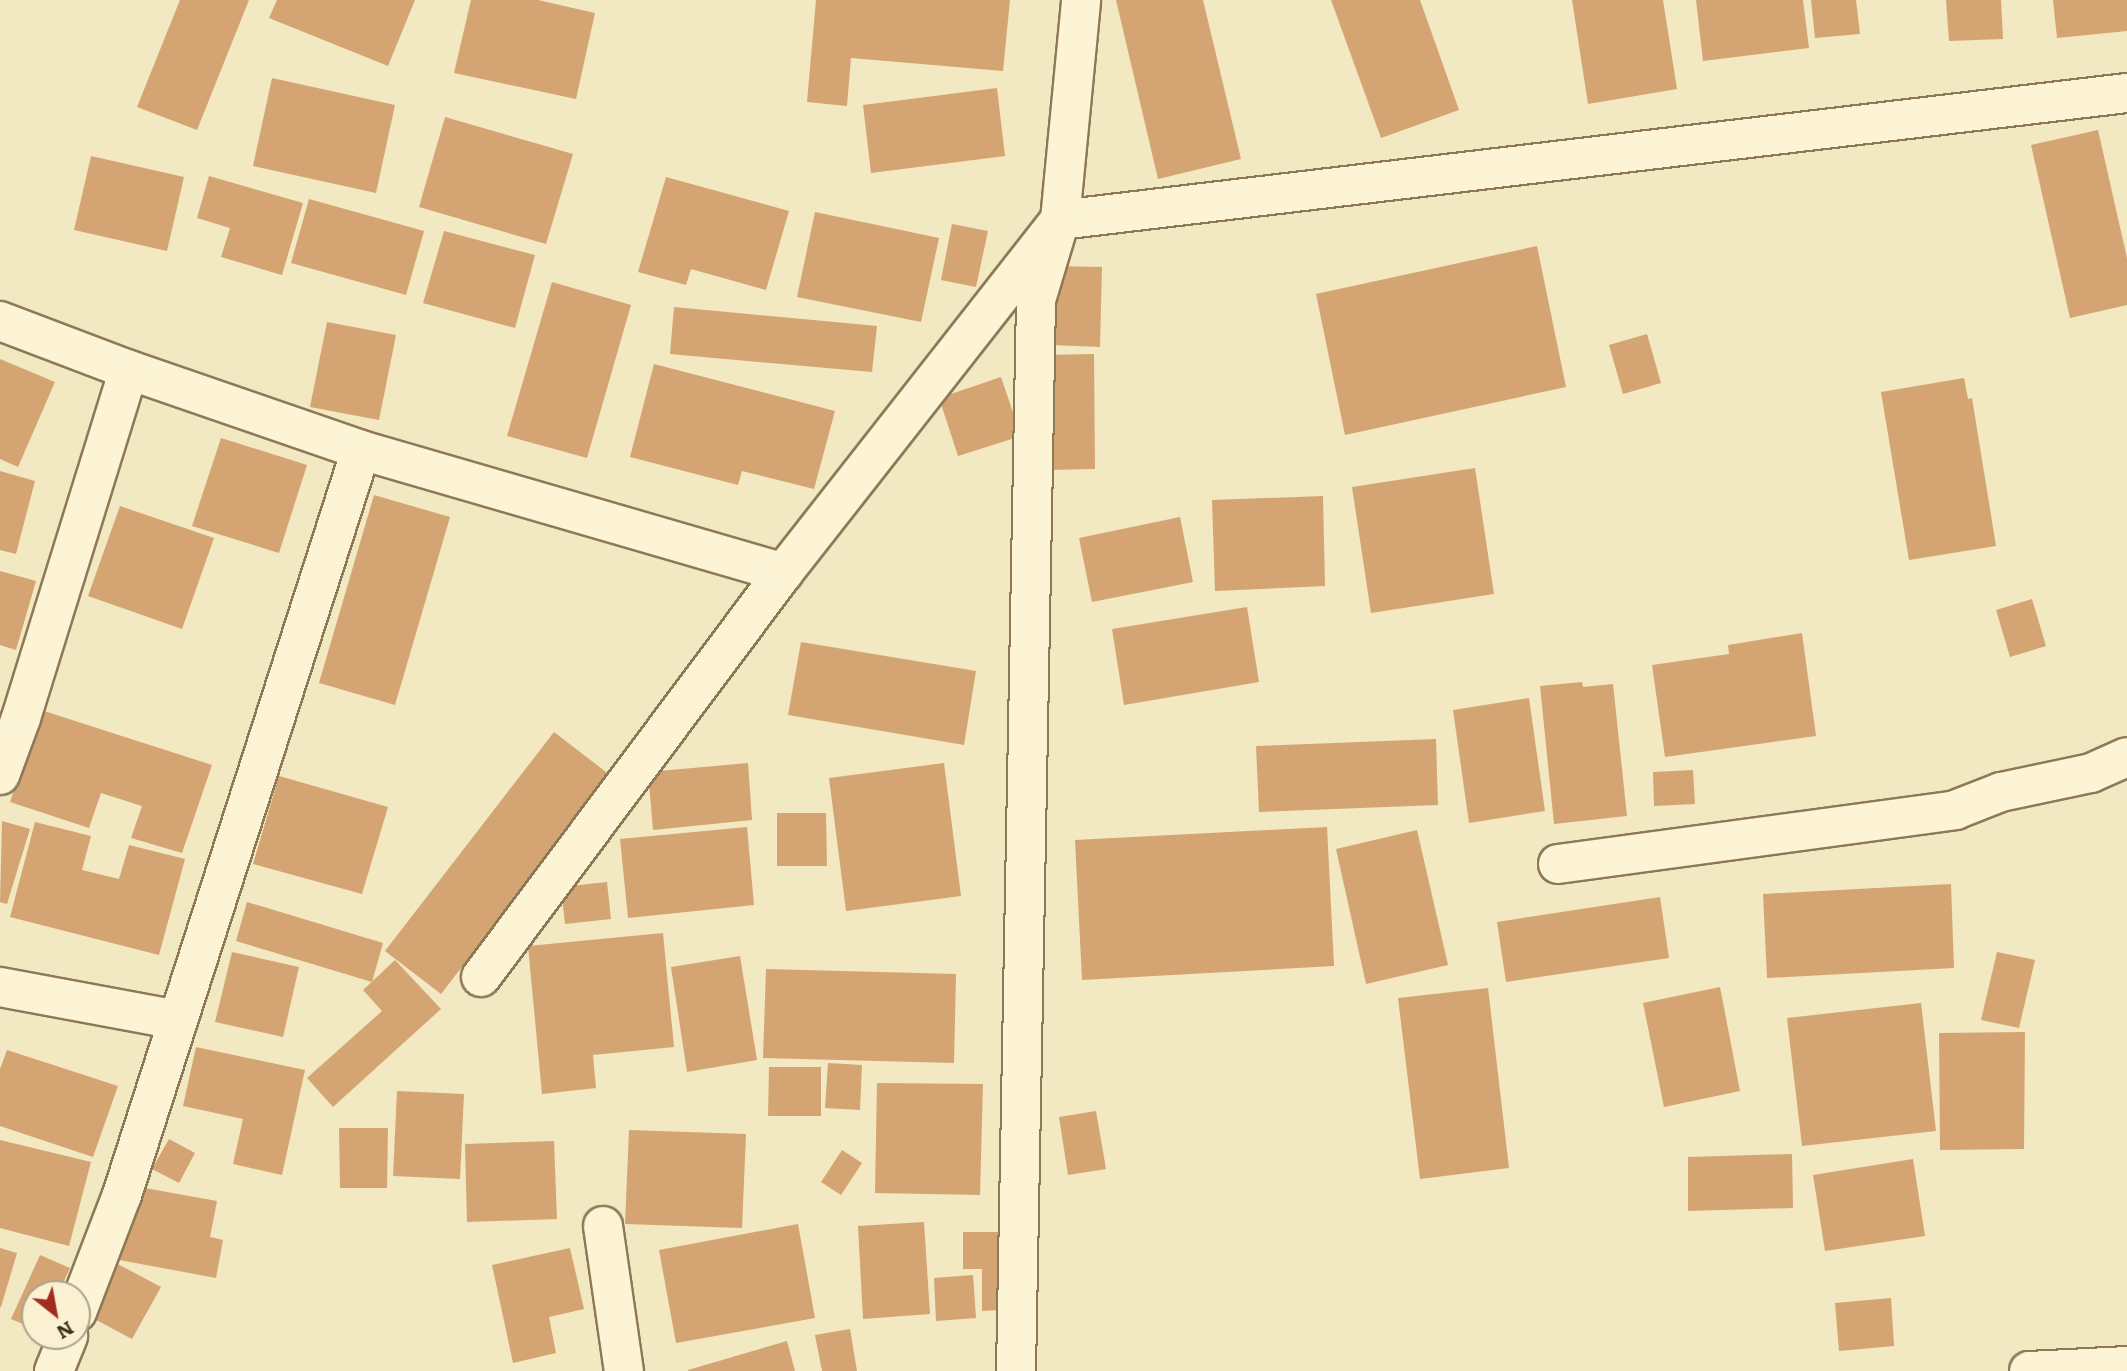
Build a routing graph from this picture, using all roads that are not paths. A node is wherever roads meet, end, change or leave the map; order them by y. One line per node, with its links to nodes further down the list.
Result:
1 (1081, 0): 3 (street)
2 (2127, 93): 3 (street)
3 (1060, 220): 7 (street); 20 (street)
4 (0, 321): 5 (street)
5 (129, 370): 6 (street); 9 (street)
6 (361, 450): 7 (street); 13 (street)
7 (783, 573): 11 (street)
8 (2127, 758): 10 (street)
9 (0, 775)
10 (1558, 864)
11 (481, 977)
12 (0, 987): 13 (street)
13 (178, 1020): 15 (street)
14 (603, 1226): 19 (street)
15 (89, 1280)
16 (62, 1350): 18 (street)
17 (2127, 1366): 21 (street)
18 (54, 1371)
19 (624, 1371)
20 (1016, 1371)
21 (2029, 1371)

